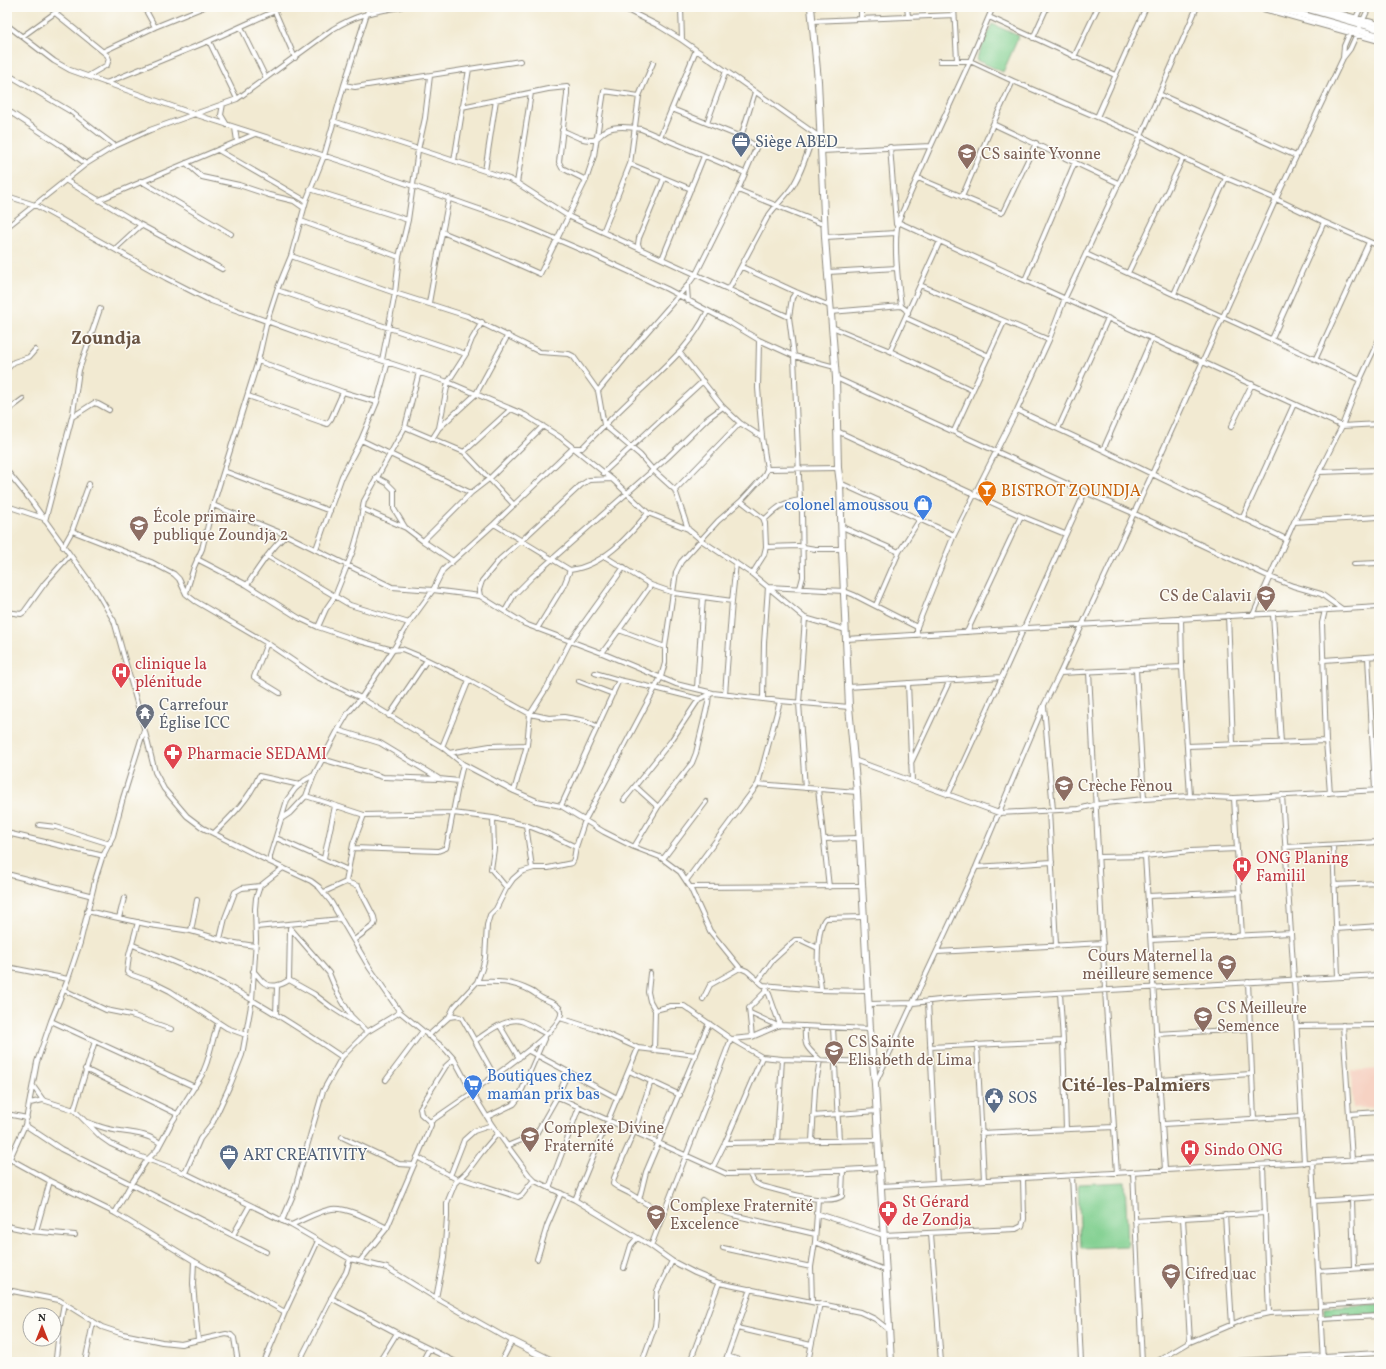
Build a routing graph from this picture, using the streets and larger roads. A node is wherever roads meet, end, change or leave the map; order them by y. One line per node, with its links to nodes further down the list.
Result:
1 (63, 7): 24 (street)
2 (144, 7): 35 (street)
3 (204, 7): 35 (street)
4 (369, 7): 25 (street)
5 (401, 7): 25 (street)
6 (621, 7): 43 (street)
7 (681, 7): 43 (street)
8 (811, 7): 31 (street)
9 (861, 7): 29 (street)
10 (907, 7): 27 (street)
11 (954, 7): 26 (street)
12 (993, 7): 28 (street)
13 (1047, 7): 42 (street)
14 (1098, 7): 48 (street)
15 (1146, 7): 59 (street)
16 (1197, 7): 68 (street)
17 (1256, 7): 38 (street)
18 (1274, 7): 38 (street)
19 (1302, 7): 30 (street)
20 (1317, 7): 30 (street)
21 (1361, 7): 30 (street)
22 (1369, 7): 32 (street)
23 (274, 9): 36 (street); 49 (street)
24 (55, 13): 40 (street); 47 (street)
25 (368, 13): 49 (street); 65 (street)
26 (954, 15): 27 (street); 51 (street)
27 (908, 16): 29 (street)
28 (989, 17): 42 (street); 52 (street)
29 (861, 18): 31 (street)
30 (1355, 20): 32 (street); 38 (street)
31 (812, 21): 90 (street)
32 (1362, 22): 33 (street); 37 (street); 39 (street)
33 (1379, 24)
34 (8, 27): 40 (street)
35 (155, 27): 47 (street)
36 (241, 27): 44 (street); 62 (street)
37 (1379, 29)
38 (1350, 31): 39 (street); 50 (street)
39 (1358, 33): 41 (street); 45 (street); 50 (street)
40 (23, 36): 60 (street)
41 (1379, 36)
42 (1033, 38): 48 (street)
43 (682, 40): 46 (street)
44 (209, 41): 64 (street); 70 (street)
45 (1379, 41)
46 (696, 50): 57 (street); 74 (street)
47 (104, 51): 60 (street)
48 (1074, 56): 59 (street)
49 (295, 58): 62 (street)
50 (1343, 58): 102 (street)
51 (957, 60): 52 (street); 54 (street)
52 (970, 60): 63 (street); 95 (street)
53 (520, 61): 56 (street)
54 (940, 61)
55 (653, 63): 69 (street)
56 (469, 69): 61 (street); 73 (street)
57 (726, 72): 66 (street); 79 (street)
58 (7, 74): 94 (street)
59 (1115, 75): 77 (street)
60 (88, 76): 64 (street)
61 (430, 76): 65 (street); 98 (street)
62 (266, 78): 70 (street)
63 (1013, 81): 77 (street); 80 (street)
64 (106, 83): 76 (street)
65 (344, 85): 78 (street)
66 (755, 92): 86 (street); 89 (street)
67 (531, 93): 71 (street); 84 (street); 117 (street)
68 (1159, 94): 87 (street); 102 (street)
69 (639, 96): 83 (street); 91 (street)
70 (237, 99): 72 (street)
71 (496, 100): 73 (street); 109 (street)
72 (223, 103): 76 (street); 81 (street)
73 (462, 106): 104 (street)
74 (672, 109): 79 (street); 88 (street)
75 (7, 110): 107 (street)
76 (194, 114): 81 (street); 94 (street)
77 (1097, 117): 87 (street)
78 (333, 121): 98 (street); 100 (street)
79 (707, 123): 89 (street)
80 (993, 124): 93 (street); 124 (street)
81 (228, 125): 82 (street)
82 (235, 128): 85 (street); 92 (street)
83 (635, 128): 88 (street); 91 (street); 108 (street)
84 (562, 130): 91 (street); 115 (street)
85 (255, 134): 92 (street); 100 (street)
86 (814, 134): 90 (street); 130 (street)
87 (1141, 136): 103 (street); 118 (street)
88 (660, 137): 101 (street)
89 (741, 137): 110 (street)
90 (821, 138): 99 (street)
91 (596, 139): 115 (street)
92 (237, 141): 97 (street)
93 (1036, 143): 105 (street); 124 (street)
94 (115, 146): 107 (street)
95 (931, 146): 96 (street); 112 (street)
96 (890, 147): 99 (street); 140 (street)
97 (218, 150): 106 (street); 128 (street)
98 (418, 150): 104 (street); 119 (street)
99 (821, 151): 138 (street)
100 (324, 156): 119 (street); 120 (street)
101 (704, 156): 110 (street); 121 (street)
102 (1296, 156): 126 (street)
103 (1183, 158): 113 (street); 160 (street)
104 (454, 161): 109 (street)
105 (1075, 162): 118 (street); 162 (street)
106 (186, 163): 116 (street); 131 (street)
107 (86, 164): 114 (street)
108 (630, 164): 111 (street); 142 (street)
109 (485, 172): 117 (street)
110 (745, 174): 122 (street)
111 (664, 178): 121 (street); 151 (street)
112 (918, 178): 124 (street); 135 (street)
113 (1226, 178): 126 (street); 169 (street)
114 (65, 180): 127 (street); 129 (street)
115 (586, 180): 132 (street)
116 (141, 181): 127 (street); 144 (street)
117 (517, 183): 132 (street)
118 (1118, 183): 152 (street)
119 (412, 186): 125 (street); 133 (street)
120 (310, 189): 128 (street); 133 (street)
121 (691, 189): 155 (street)
122 (738, 190): 130 (street); 161 (street)
123 (7, 196): 129 (street)
124 (962, 197)
125 (449, 198): 141 (street); 146 (street)
126 (1276, 199): 136 (street); 179 (street)
127 (99, 200): 137 (street)
128 (306, 201): 131 (street)
129 (35, 204): 139 (street); 150 (street)
130 (776, 206): 138 (street); 156 (street)
131 (304, 208): 134 (street)
132 (568, 216): 142 (street); 146 (street)
133 (408, 220): 154 (street)
134 (300, 221): 153 (street); 154 (street)
135 (898, 222): 140 (street); 147 (street)
136 (1324, 222): 148 (street); 190 (street)
137 (141, 225): 150 (street); 158 (street)
138 (825, 225): 145 (street)
139 (7, 226)
140 (897, 228): 143 (street)
141 (442, 232): 146 (street); 173 (street)
142 (603, 232): 151 (street)
143 (896, 233): 145 (street); 157 (street)
144 (232, 234)
145 (825, 236): 159 (street)
146 (556, 240): 170 (street)
147 (940, 241): 162 (street); 163 (street)
148 (1369, 242): 149 (street); 200 (street)
149 (1379, 246)
150 (115, 249): 183 (street)
151 (640, 249): 155 (street)
152 (1086, 254): 160 (street); 171 (street)
153 (291, 256): 166 (street); 168 (street)
154 (399, 256): 168 (street)
155 (662, 259): 161 (street)
156 (742, 267): 165 (street); 167 (street)
157 (897, 268): 159 (street); 174 (street)
158 (222, 269)
159 (828, 272): 176 (street)
160 (1128, 273): 169 (street)
161 (696, 274): 164 (street); 165 (street)
162 (1025, 280): 171 (street)
163 (920, 285): 178 (street); 185 (street)
164 (687, 286): 170 (street); 172 (street)
165 (729, 289): 180 (street)
166 (277, 290): 183 (street); 187 (street)
167 (796, 292): 176 (street); 180 (street)
168 (395, 293): 173 (street); 187 (street)
169 (1174, 294): 179 (street)
170 (678, 296): 172 (street); 214 (street)
171 (1065, 298): 182 (street); 193 (street)
172 (688, 301): 177 (street)
173 (430, 303): 184 (street)
174 (901, 306): 176 (street); 178 (street)
175 (100, 309): 226 (street)
176 (830, 309): 186 (street)
177 (707, 312): 192 (street); 196 (street)
178 (908, 313): 181 (street)
179 (1222, 316): 190 (street); 204 (street)
180 (789, 317): 198 (street)
181 (906, 318): 195 (street); 199 (street)
182 (1108, 318): 189 (street); 235 (street)
183 (267, 321): 201 (street); 202 (street)
184 (482, 322): 188 (street); 197 (street)
185 (1004, 322): 193 (street); 199 (street)
186 (832, 327): 195 (street); 205 (street)
187 (388, 328): 197 (street); 202 (street)
188 (508, 335): 214 (street); 216 (street)
189 (1152, 338): 204 (street); 243 (street)
190 (1272, 339): 200 (street)
191 (1379, 339): 209 (street)
192 (759, 340): 198 (street); 238 (street)
193 (1049, 340): 224 (street)
194 (35, 350): 206 (street)
195 (890, 351): 213 (street)
196 (680, 353): 210 (street); 229 (street)
197 (466, 354): 211 (street)
198 (794, 356): 205 (street); 247 (street)
199 (989, 356): 213 (street)
200 (1316, 358): 209 (street)
201 (258, 360): 215 (street); 217 (street)
202 (382, 360): 203 (street)
203 (388, 362): 207 (street); 219 (street)
204 (1203, 362): 212 (street); 256 (street)
205 (835, 367): 208 (street)
206 (7, 369)
207 (419, 372): 211 (street); 232 (street)
208 (836, 378): 236 (street); 237 (street)
209 (1360, 380): 231 (street)
210 (703, 381): 221 (street); 242 (street)
211 (448, 382): 216 (street); 234 (street)
212 (1252, 384): 220 (street); 233 (street)
213 (972, 390): 237 (street)
214 (598, 391): 229 (street)
215 (342, 392): 217 (street); 219 (street)
216 (476, 394): 222 (street); 234 (street)
217 (248, 396): 253 (street)
218 (23, 398): 225 (street)
219 (377, 402): 240 (street)
220 (1294, 404): 231 (street); 277 (street)
221 (723, 407): 227 (street); 250 (street)
222 (511, 409): 230 (street); 245 (street)
223 (109, 410): 226 (street)
224 (1017, 410): 235 (street); 244 (street)
225 (7, 411)
226 (72, 418): 279 (street)
227 (740, 423): 238 (street); 262 (street)
228 (1379, 424): 231 (street)
229 (604, 425): 241 (street); 242 (street)
230 (543, 426): 241 (street); 258 (street)
231 (1342, 426): 254 (street)
232 (405, 427): 239 (street); 246 (street)
233 (1231, 427)
234 (439, 428): 239 (street)
235 (1058, 429): 243 (street)
236 (836, 431): 248 (street); 266 (street)
237 (954, 431): 244 (street)
238 (762, 437): 249 (street)
239 (432, 439): 245 (street)
240 (361, 440): 246 (street); 273 (street)
241 (573, 448): 255 (street); 270 (street)
242 (630, 448): 250 (street); 255 (street)
243 (1103, 450): 256 (street)
244 (996, 451): 263 (street); 266 (street)
245 (464, 452): 258 (street)
246 (389, 454): 257 (street); 264 (street)
247 (798, 468): 248 (street); 249 (street); 267 (street)
248 (838, 468): 260 (street)
249 (767, 469): 268 (street)
250 (653, 470): 262 (street); 265 (street)
251 (1379, 470): 254 (street)
252 (7, 471): 279 (street)
253 (224, 471): 269 (street); 273 (street)
254 (1319, 472): 282 (street)
255 (603, 473): 259 (street)
256 (1152, 474): 275 (street); 277 (street)
257 (376, 477): 272 (street); 285 (street)
258 (489, 479): 264 (street); 270 (street)
259 (612, 479): 265 (street); 292 (street)
260 (840, 483): 281 (street); 284 (street)
261 (89, 484): 287 (street)
262 (675, 490): 286 (street)
263 (1085, 492): 275 (street); 288 (street)
264 (471, 493): 294 (street)
265 (628, 494): 274 (street); 305 (street)
266 (974, 494): 276 (street); 290 (street)
267 (800, 500): 280 (street); 297 (street)
268 (741, 501): 280 (street); 293 (street)
269 (213, 505): 289 (street); 304 (street)
270 (514, 505): 283 (street)
271 (7, 506): 279 (street)
272 (363, 509): 285 (street); 310 (street)
273 (330, 511): 298 (street)
274 (648, 513): 286 (street); 303 (street)
275 (1133, 513): 314 (street); 339 (street)
276 (1021, 516): 288 (street); 346 (street)
277 (1243, 517): 291 (street)
278 (1379, 517): 282 (street)
279 (44, 519): 295 (street)
280 (764, 520): 296 (street)
281 (920, 520): 290 (street); 300 (street)
282 (1294, 522): 291 (street)
283 (494, 524): 292 (street); 306 (street)
284 (842, 527): 299 (street); 300 (street)
285 (406, 528): 294 (street)
286 (688, 529): 293 (street)
287 (72, 531): 295 (street); 321 (street)
288 (1065, 534): 343 (street)
289 (286, 535): 298 (street); 302 (street)
290 (954, 535): 341 (street)
291 (1286, 539): 314 (street)
292 (522, 540): 305 (street); 324 (street)
293 (701, 540): 307 (street); 322 (street)
294 (423, 541): 306 (street)
295 (63, 547): 301 (street)
296 (766, 547): 297 (street); 313 (street)
297 (803, 547): 299 (street); 318 (street)
298 (316, 549): 310 (street)
299 (842, 549): 320 (street)
300 (899, 552): 327 (street)
301 (69, 556): 332 (street); 387 (street)
302 (266, 556): 315 (street); 323 (street)
303 (604, 556): 311 (street); 312 (street)
304 (198, 559): 315 (street); 321 (street)
305 (552, 560): 312 (street); 331 (street)
306 (453, 561): 319 (street)
307 (736, 563): 313 (street); 326 (street)
308 (1379, 563): 309 (street)
309 (1354, 564)
310 (346, 565): 319 (street); 323 (street)
311 (624, 567): 316 (street); 349 (street)
312 (570, 570): 342 (street)
313 (752, 574): 317 (street)
314 (1270, 577): 329 (street); 335 (street)
315 (247, 585): 340 (street)
316 (651, 585): 322 (street); 344 (street)
317 (768, 587): 318 (street); 336 (street); 379 (street)
318 (800, 588): 320 (street)
319 (433, 590): 324 (street); 338 (street)
320 (844, 591): 327 (street); 345 (street)
321 (186, 594): 350 (street)
322 (674, 594): 325 (street); 351 (street)
323 (335, 596): 338 (street); 340 (street)
324 (480, 596): 331 (street)
325 (702, 597): 326 (street); 372 (street)
326 (732, 601): 376 (street)
327 (876, 605): 341 (street)
328 (1379, 607): 329 (street)
329 (1342, 609): 330 (street)
330 (1325, 610): 333 (street); 357 (street)
331 (505, 611): 342 (street)
332 (7, 612)
333 (1273, 614): 335 (street); 390 (street)
334 (1228, 615): 335 (street); 337 (street); 391 (street)
335 (1253, 615)
336 (805, 618): 345 (street); 381 (street)
337 (1181, 618): 339 (street); 358 (street)
338 (409, 622): 352 (street)
339 (1082, 625): 343 (street); 362 (street)
340 (318, 627): 352 (street)
341 (917, 627): 347 (street)
342 (537, 628): 349 (street)
343 (1023, 629): 346 (street); 364 (street)
344 (619, 630): 351 (street); 353 (street)
345 (846, 630): 348 (street)
346 (967, 632): 347 (street)
347 (918, 635): 348 (street)
348 (846, 639): 370 (street)
349 (570, 642): 353 (street); 384 (street)
350 (267, 643): 373 (street); 377 (street)
351 (665, 647): 363 (street)
352 (393, 650): 356 (street); 377 (street)
353 (602, 652): 363 (street)
354 (1379, 656): 355 (street)
355 (1368, 657): 357 (street); 409 (street)
356 (427, 660): 365 (street); 385 (street)
357 (1324, 660): 389 (street)
358 (1182, 667): 359 (street); 393 (street)
359 (1136, 670): 360 (street); 418 (street)
360 (1089, 672): 362 (street); 421 (street)
361 (595, 673): 366 (street)
362 (1060, 673): 382 (street)
363 (661, 677): 371 (street); 372 (street)
364 (1002, 677): 367 (street); 413 (street)
365 (469, 680): 384 (street); 394 (street)
366 (619, 680): 371 (street); 374 (street)
367 (950, 680): 369 (street); 399 (street)
368 (579, 681): 374 (street)
369 (908, 683): 370 (street); 399 (street)
370 (848, 687): 383 (street)
371 (655, 688): 378 (street); 431 (street)
372 (697, 688): 375 (street)
373 (280, 693)
374 (613, 694): 386 (street)
375 (711, 694): 376 (street); 378 (street); 424 (street)
376 (725, 694): 379 (street)
377 (361, 698): 385 (street); 388 (street)
378 (699, 699): 406 (street)
379 (763, 699): 380 (street)
380 (780, 701): 381 (street); 404 (street)
381 (799, 703): 383 (street); 407 (street)
382 (1044, 705): 425 (street); 427 (street)
383 (849, 707): 397 (street)
384 (530, 714): 386 (street); 392 (street)
385 (389, 716): 394 (street)
386 (598, 727): 423 (street)
387 (144, 728): 435 (street); 440 (street)
388 (338, 730): 396 (street); 401 (street)
389 (1326, 742): 390 (street); 412 (street)
390 (1281, 743): 391 (street)
391 (1234, 744): 393 (street)
392 (527, 745): 395 (street); 410 (street)
393 (1187, 746): 416 (street)
394 (442, 747): 395 (street)
395 (449, 753): 398 (street)
396 (322, 759): 400 (street); 401 (street)
397 (854, 760): 402 (street); 411 (street)
398 (463, 764): 403 (street); 410 (street)
399 (910, 765): 402 (street)
400 (314, 775): 405 (street); 415 (street)
401 (439, 779): 403 (street)
402 (912, 781): 413 (street)
403 (458, 782): 426 (street)
404 (758, 784): 407 (street); 459 (street)
405 (300, 785): 430 (street); 435 (street)
406 (635, 786): 419 (street); 424 (street)
407 (805, 788): 408 (street)
408 (818, 789): 411 (street); 438 (street)
409 (1377, 790): 412 (street)
410 (514, 791): 423 (street)
411 (857, 792): 437 (street)
412 (1330, 793): 414 (street)
413 (948, 795): 427 (street)
414 (1282, 795): 417 (street); 444 (street)
415 (306, 796): 422 (street); 430 (street)
416 (1190, 796): 417 (street); 418 (street)
417 (1234, 798): 446 (street)
418 (1144, 799): 421 (street)
419 (624, 800)
420 (706, 802): 451 (street)
421 (1097, 804): 425 (street); 449 (street)
422 (335, 806): 428 (street); 450 (street)
423 (561, 806): 431 (street)
424 (658, 807): 443 (street)
425 (1051, 810): 427 (street); 453 (street)
426 (453, 813): 428 (street); 429 (street); 445 (street)
427 (999, 813): 454 (street)
428 (364, 815): 445 (street)
429 (493, 818): 433 (street); 467 (street)
430 (281, 819): 436 (street)
431 (586, 820): 442 (street); 443 (street)
432 (39, 825): 440 (street)
433 (526, 825): 442 (street); 456 (street)
434 (7, 833): 447 (street)
435 (214, 833): 452 (street)
436 (276, 838): 450 (street); 452 (street)
437 (859, 838): 438 (street); 465 (street)
438 (824, 839): 464 (street)
439 (1379, 842): 441 (street)
440 (110, 844): 447 (street)
441 (1333, 845): 444 (street); 462 (street)
442 (576, 847): 456 (street)
443 (634, 847): 451 (street)
444 (1286, 847): 484 (street)
445 (353, 848): 457 (street)
446 (1237, 849): 448 (street); 469 (street)
447 (104, 856): 474 (street)
448 (1145, 856): 449 (street); 471 (street)
449 (1099, 857): 489 (street)
450 (324, 858): 457 (street)
451 (663, 859): 459 (street)
452 (270, 862): 455 (street)
453 (1052, 862): 454 (street); 491 (street)
454 (976, 867): 494 (street)
455 (283, 868): 463 (street); 468 (street)
456 (532, 868): 467 (street)
457 (348, 870): 460 (street)
458 (7, 874): 470 (street)
459 (686, 881): 466 (street)
460 (346, 882): 468 (street); 487 (street)
461 (1379, 883): 462 (street)
462 (1334, 885): 482 (street)
463 (260, 886): 481 (street); 486 (street)
464 (829, 886): 465 (street); 466 (street)
465 (862, 886): 475 (street)
466 (690, 887): 496 (street)
467 (507, 888): 505 (street)
468 (324, 892): 477 (street)
469 (1240, 892): 471 (street); 485 (street)
470 (89, 895)
471 (1148, 896): 488 (street)
472 (124, 898): 476 (street)
473 (198, 900): 483 (street)
474 (87, 911): 476 (street); 501 (street)
475 (864, 917): 493 (street); 514 (street)
476 (119, 918): 478 (street)
477 (342, 919): 479 (street); 487 (street)
478 (138, 922): 483 (street); 490 (street)
479 (290, 926): 481 (street); 502 (street); 530 (street)
480 (1379, 926): 482 (street)
481 (256, 927): 492 (street)
482 (1336, 929): 500 (street)
483 (191, 931): 486 (street)
484 (1291, 933): 485 (street); 503 (street)
485 (1242, 936): 488 (street)
486 (220, 939): 492 (street)
487 (354, 940): 522 (street)
488 (1151, 940): 509 (street)
489 (1103, 943): 491 (street); 513 (street)
490 (133, 945): 517 (street); 528 (street)
491 (1056, 945): 494 (street)
492 (256, 946): 497 (street)
493 (818, 948): 504 (street); 512 (street)
494 (937, 952): 519 (street)
495 (7, 967): 501 (street)
496 (740, 968): 504 (street); 516 (street)
497 (253, 971): 508 (street); 517 (street)
498 (650, 973): 521 (street)
499 (1379, 975): 500 (street)
500 (1338, 977): 503 (street)
501 (68, 979): 510 (street)
502 (289, 980): 508 (street); 530 (street)
503 (1294, 980): 506 (street); 536 (street)
504 (758, 981): 507 (street)
505 (477, 982): 525 (street); 526 (street)
506 (1248, 982): 509 (street); 540 (street)
507 (763, 985): 511 (street); 512 (street)
508 (277, 986): 523 (street)
509 (1152, 988): 513 (street); 543 (street)
510 (64, 990): 527 (street); 539 (street)
511 (767, 990): 524 (street); 534 (street)
512 (821, 990): 514 (street)
513 (1105, 990): 515 (street); 603 (street)
514 (868, 991): 520 (street)
515 (1060, 993): 518 (street); 551 (street)
516 (703, 999)
517 (252, 1000): 523 (street); 544 (street)
518 (928, 1001): 519 (street); 553 (street)
519 (914, 1003): 520 (street); 575 (street)
520 (869, 1004): 538 (street)
521 (655, 1010): 529 (street); 556 (street)
522 (400, 1012): 541 (street); 542 (street)
523 (276, 1014): 558 (street)
524 (750, 1014): 534 (street); 547 (street)
525 (449, 1017): 545 (street); 550 (street)
526 (560, 1018): 546 (street); 554 (street)
527 (51, 1021): 549 (street); 576 (street)
528 (218, 1022): 544 (street); 577 (street)
529 (709, 1023): 548 (street); 557 (street)
530 (358, 1024): 541 (street)
531 (1344, 1025): 532 (street); 536 (street); 591 (street)
532 (1379, 1025)
533 (500, 1026): 546 (street); 550 (street); 561 (street)
534 (779, 1026): 535 (street); 547 (street)
535 (805, 1026): 537 (street); 564 (street)
536 (1297, 1026): 593 (street)
537 (833, 1027): 538 (street); 565 (street)
538 (870, 1028): 566 (street)
539 (171, 1029)
540 (1249, 1029): 543 (street); 570 (street)
541 (367, 1032): 558 (street)
542 (422, 1032): 545 (street); 572 (street)
543 (1156, 1034): 573 (street)
544 (246, 1035): 633 (street)
545 (428, 1036): 562 (street)
546 (546, 1036): 555 (street); 559 (street)
547 (752, 1037): 548 (street)
548 (731, 1039): 560 (street); 617 (street)
549 (95, 1041): 567 (street); 577 (street)
550 (475, 1041): 571 (street)
551 (1063, 1041): 552 (street); 604 (street)
552 (976, 1044): 553 (street); 607 (street)
553 (930, 1047): 643 (street)
554 (638, 1048): 556 (street); 568 (street)
555 (529, 1051): 559 (street); 561 (street)
556 (654, 1051): 557 (street)
557 (696, 1055): 579 (street)
558 (342, 1057): 663 (street)
559 (538, 1057): 569 (street); 594 (street)
560 (762, 1057): 563 (street); 615 (street)
561 (519, 1058): 571 (street)
562 (454, 1059): 578 (street); 599 (street)
563 (782, 1059): 564 (street); 612 (street)
564 (820, 1060): 565 (street); 592 (street)
565 (836, 1061): 566 (street); 590 (street)
566 (873, 1062): 575 (street)
567 (86, 1069): 585 (street); 589 (street)
568 (628, 1071): 574 (street); 581 (street)
569 (568, 1073): 580 (street); 581 (street)
570 (1251, 1074): 573 (street); 596 (street)
571 (494, 1075): 578 (street)
572 (386, 1080)
573 (1160, 1080): 600 (street)
574 (651, 1081): 579 (street); 605 (street)
575 (875, 1084): 586 (street)
576 (33, 1086): 582 (street); 583 (street)
577 (195, 1086): 589 (street)
578 (472, 1092): 594 (street); 599 (street)
579 (680, 1095): 614 (street)
580 (557, 1097): 584 (street); 616 (street)
581 (617, 1098): 597 (street)
582 (43, 1100): 583 (street); 585 (street)
583 (30, 1103): 595 (street)
584 (579, 1107): 597 (street); 646 (street)
585 (74, 1110): 598 (street)
586 (877, 1111): 590 (street); 609 (street)
587 (1379, 1112): 591 (street)
588 (7, 1114): 595 (street)
589 (177, 1114): 613 (street)
590 (837, 1114): 592 (street); 611 (street)
591 (1349, 1114): 622 (street)
592 (813, 1116): 610 (street)
593 (1302, 1116): 596 (street); 623 (street)
594 (487, 1117): 602 (street)
595 (27, 1118): 601 (street)
596 (1254, 1118): 600 (street)
597 (608, 1120): 605 (street); 651 (street)
598 (86, 1122): 613 (street); 621 (street)
599 (430, 1122): 618 (street)
600 (1163, 1124): 631 (street)
601 (25, 1125): 620 (street); 644 (street)
602 (492, 1125): 606 (street); 636 (street)
603 (1114, 1127): 604 (street); 635 (street)
604 (1066, 1129): 607 (street)
605 (634, 1132): 614 (street); 652 (street)
606 (498, 1133): 616 (street); 639 (street)
607 (981, 1133): 640 (street)
608 (342, 1137): 626 (street)
609 (878, 1140): 611 (street); 629 (street)
610 (812, 1141): 611 (street); 612 (street)
611 (839, 1141)
612 (777, 1142): 615 (street)
613 (160, 1143): 621 (street)
614 (659, 1143): 617 (street); 652 (street)
615 (726, 1143): 628 (street)
616 (507, 1146): 642 (street)
617 (687, 1156): 628 (street); 660 (street)
618 (417, 1157): 626 (street); 636 (street)
619 (1379, 1158): 622 (street)
620 (10, 1159): 625 (street); 641 (street)
621 (147, 1160): 633 (street); 644 (street)
622 (1352, 1160): 624 (street)
623 (1304, 1162): 624 (street); 627 (street)
624 (1312, 1162): 654 (street)
625 (7, 1165)
626 (414, 1165): 667 (street)
627 (1263, 1165): 631 (street); 658 (street)
628 (713, 1167): 634 (street)
629 (880, 1168): 630 (street); 645 (street)
630 (842, 1170): 634 (street); 649 (street)
631 (1165, 1170): 632 (street)
632 (1133, 1172): 635 (street); 664 (street)
633 (185, 1173): 656 (street)
634 (749, 1173): 649 (street)
635 (1117, 1173): 637 (street)
636 (450, 1176): 639 (street)
637 (1072, 1176): 638 (street); 736 (street)
638 (1023, 1178): 640 (street); 670 (street)
639 (459, 1179): 642 (street); 695 (street)
640 (984, 1180): 643 (street)
641 (50, 1181): 657 (street); 668 (street)
642 (536, 1181): 646 (street)
643 (937, 1183): 645 (street)
644 (131, 1184): 657 (street); 673 (street)
645 (880, 1186): 672 (street)
646 (549, 1188): 647 (street)
647 (561, 1193): 651 (street); 680 (street)
648 (1379, 1197): 650 (street); 655 (street)
649 (818, 1199): 659 (street)
650 (1352, 1199): 654 (street); 688 (street)
651 (575, 1200): 674 (street)
652 (639, 1200): 660 (street)
653 (702, 1200): 669 (street)
654 (1314, 1201): 690 (street)
655 (1379, 1203)
656 (250, 1205): 663 (street); 673 (street)
657 (115, 1212): 681 (street)
658 (1265, 1212): 661 (street); 703 (street)
659 (816, 1213): 669 (street); 672 (street)
660 (663, 1214): 677 (street)
661 (1225, 1215): 662 (street); 707 (street)
662 (1183, 1218): 664 (street); 713 (street)
663 (282, 1221): 666 (street)
664 (1135, 1221): 737 (street)
665 (7, 1226): 668 (street)
666 (291, 1226): 667 (street); 675 (street)
667 (387, 1228): 683 (street)
668 (36, 1231): 671 (street)
669 (815, 1234): 676 (street)
670 (931, 1234): 672 (street); 735 (street)
671 (75, 1235)
672 (883, 1235): 689 (street)
673 (233, 1236): 679 (street)
674 (637, 1238): 677 (street); 687 (street)
675 (318, 1241): 682 (street); 702 (street)
676 (815, 1242): 685 (street); 689 (street)
677 (652, 1246): 684 (street)
678 (723, 1248): 685 (street)
679 (266, 1252)
680 (537, 1259)
681 (194, 1260): 702 (street); 711 (street)
682 (350, 1260): 683 (street); 694 (street)
683 (360, 1261): 695 (street)
684 (672, 1261): 691 (street); 729 (street)
685 (811, 1267): 696 (street)
686 (1379, 1267): 688 (street)
687 (624, 1268)
688 (1354, 1268): 690 (street)
689 (885, 1270): 709 (street)
690 (1318, 1271): 700 (street)
691 (719, 1283): 692 (street); 730 (street)
692 (751, 1289): 696 (street); 708 (street)
693 (7, 1290): 698 (street)
694 (331, 1298): 710 (street); 723 (street)
695 (436, 1298): 712 (street)
696 (812, 1302): 699 (street)
697 (1379, 1302): 700 (street)
698 (64, 1303): 706 (street); 719 (street)
699 (820, 1303): 709 (street); 714 (street)
700 (1320, 1306): 701 (street)
701 (1320, 1311): 703 (street); 705 (street)
702 (285, 1312): 722 (street)
703 (1269, 1313): 707 (street)
704 (1379, 1316): 705 (street)
705 (1320, 1319): 718 (street)
706 (93, 1323): 711 (street); 720 (street)
707 (1232, 1325): 713 (street)
708 (736, 1328): 714 (street); 717 (street)
709 (889, 1330): 734 (street)
710 (397, 1333): 715 (street); 724 (street)
711 (198, 1340): 721 (street)
712 (512, 1341): 727 (street); 728 (street)
713 (1190, 1342): 738 (street)
714 (811, 1345): 733 (street)
715 (429, 1349): 725 (street); 726 (street)
716 (1379, 1353): 718 (street)
717 (727, 1356): 731 (street); 732 (street)
718 (1322, 1356): 739 (street); 740 (street)
719 (56, 1358)
720 (85, 1362)
721 (238, 1362)
722 (264, 1362)
723 (299, 1362)
724 (379, 1362)
725 (422, 1362)
726 (456, 1362)
727 (501, 1362)
728 (554, 1362)
729 (642, 1362)
730 (690, 1362)
731 (725, 1362)
732 (745, 1362)
733 (808, 1362)
734 (891, 1362)
735 (941, 1362)
736 (1081, 1362)
737 (1142, 1362)
738 (1156, 1362)
739 (1218, 1362)
740 (1323, 1362)

